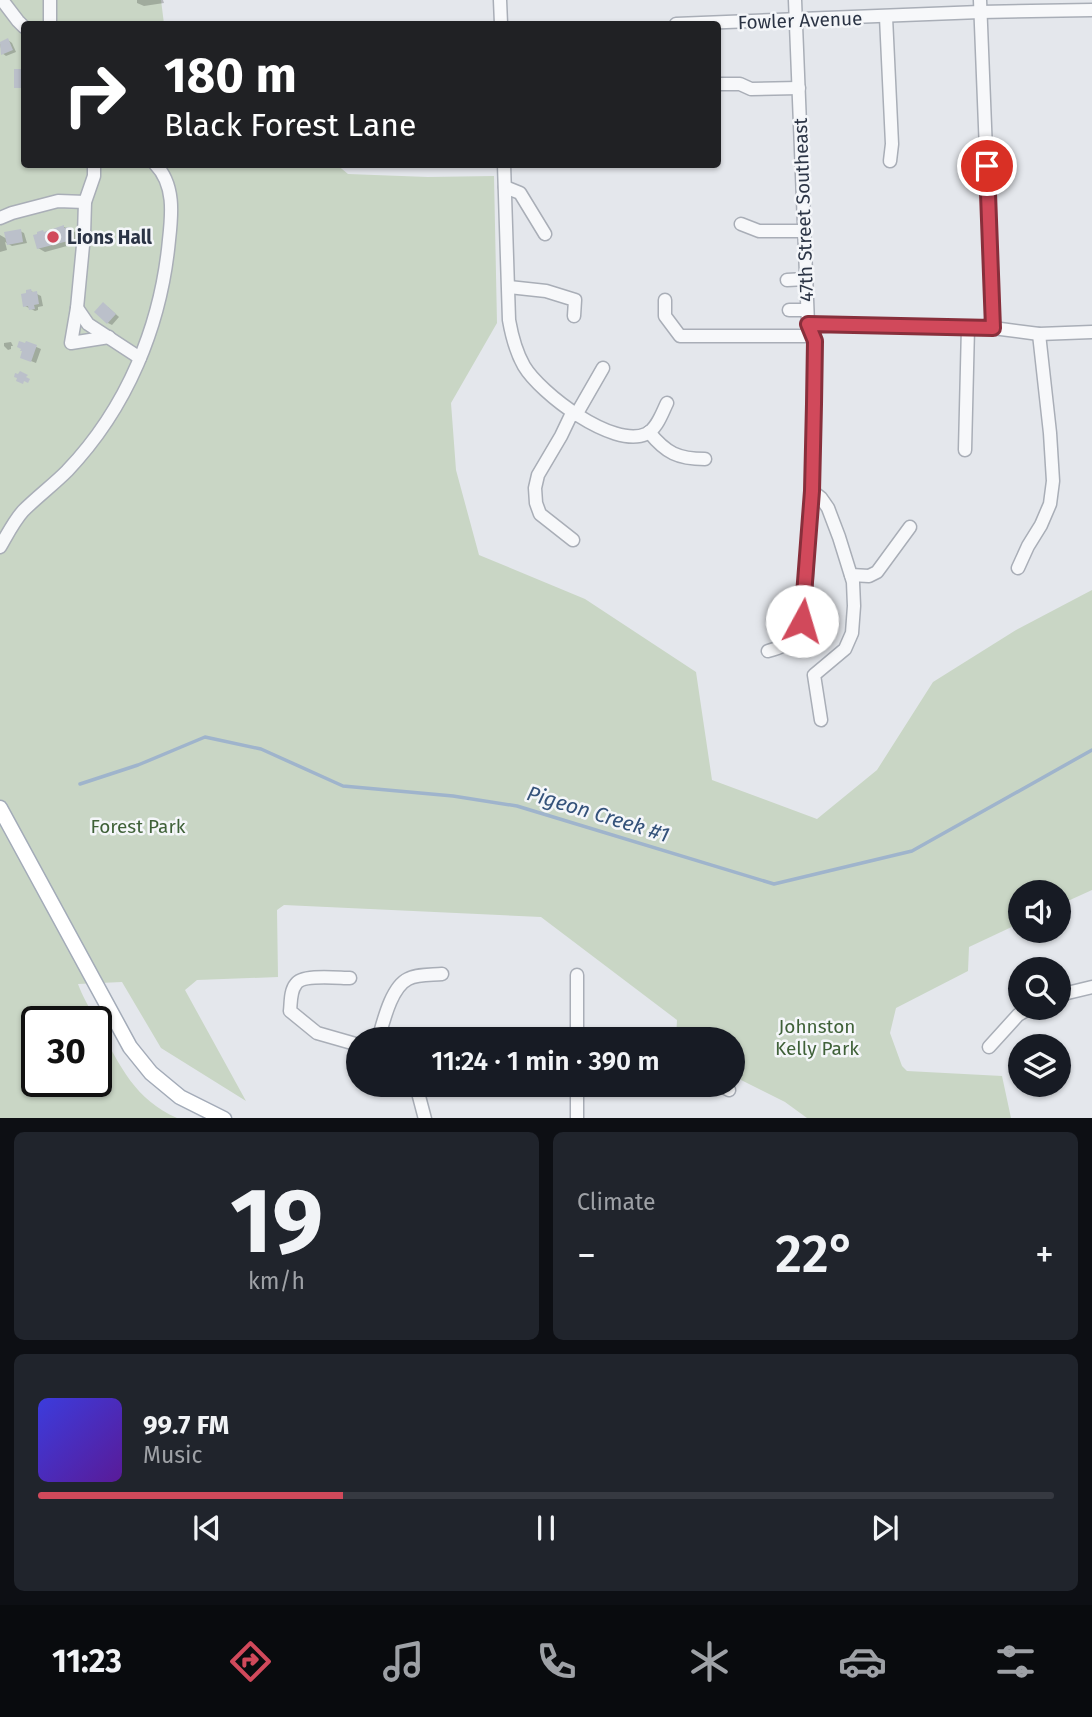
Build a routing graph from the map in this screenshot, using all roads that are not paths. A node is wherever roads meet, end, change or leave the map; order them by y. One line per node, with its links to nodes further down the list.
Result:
1 (2, 0): 12 (street)
2 (50, 0): 8 (street)
3 (500, 0): 9 (street)
4 (795, 0): 10 (street, 47th Street Southeast)
5 (980, 6): 6 (street, Fowler Avenue); 7 (street, Fowler Avenue); 34 (street)
6 (1092, 10)
7 (886, 17): 10 (street, Fowler Avenue); 15 (street)
8 (50, 21)
9 (501, 21)
10 (796, 21): 11 (street, Fowler Avenue); 14 (street, 47th Street Southeast)
11 (721, 23)
12 (21, 24)
13 (721, 84): 14 (street)
14 (799, 88): 23 (street, 47th Street Southeast)
15 (890, 161)
16 (94, 168): 20 (street)
17 (159, 168): 39 (street)
18 (504, 168): 19 (street)
19 (505, 187): 24 (street); 27 (street)
20 (85, 202): 21 (street); 29 (street)
21 (0, 218)
22 (741, 224): 23 (street)
23 (804, 231): 25 (street, 47th Street Southeast)
24 (545, 234)
25 (806, 279): 26 (street); 31 (street, 47th Street Southeast)
26 (787, 280)
27 (509, 288): 32 (street); 42 (street)
28 (665, 300): 35 (street)
29 (77, 308): 38 (street); 38 (street)
30 (789, 310): 31 (street)
31 (807, 310): 35 (street, 47th Street Southeast)
32 (575, 316)
33 (968, 327): 34 (street); 35 (street); 44 (street)
34 (993, 328): 37 (street)
35 (810, 330): 46 (street, 47th Street Southeast)
36 (1092, 332): 37 (street)
37 (1039, 334): 50 (street)
38 (109, 337): 39 (street)
39 (140, 358): 49 (street)
40 (603, 368): 42 (street)
41 (667, 403): 43 (street)
42 (574, 414): 43 (street); 48 (street)
43 (649, 432): 45 (street)
44 (965, 450)
45 (705, 459)
46 (812, 491): 51 (street); 52 (street, 47th Street Southeast)
47 (910, 527): 51 (street)
48 (573, 540)
49 (0, 547)
50 (1018, 568)
51 (851, 575): 53 (street)
52 (768, 651)
53 (821, 720)
54 (0, 808): 67 (main road)
55 (442, 974): 61 (street)
56 (577, 975): 62 (street)
57 (350, 978): 63 (street)
58 (1092, 987): 59 (street)
59 (1071, 992)
60 (1013, 1020): 64 (street)
61 (382, 1027)
62 (577, 1027)
63 (346, 1041)
64 (989, 1047)
65 (419, 1097): 68 (street)
66 (577, 1097): 69 (street)
67 (224, 1118)
68 (425, 1118)
69 (577, 1118)

